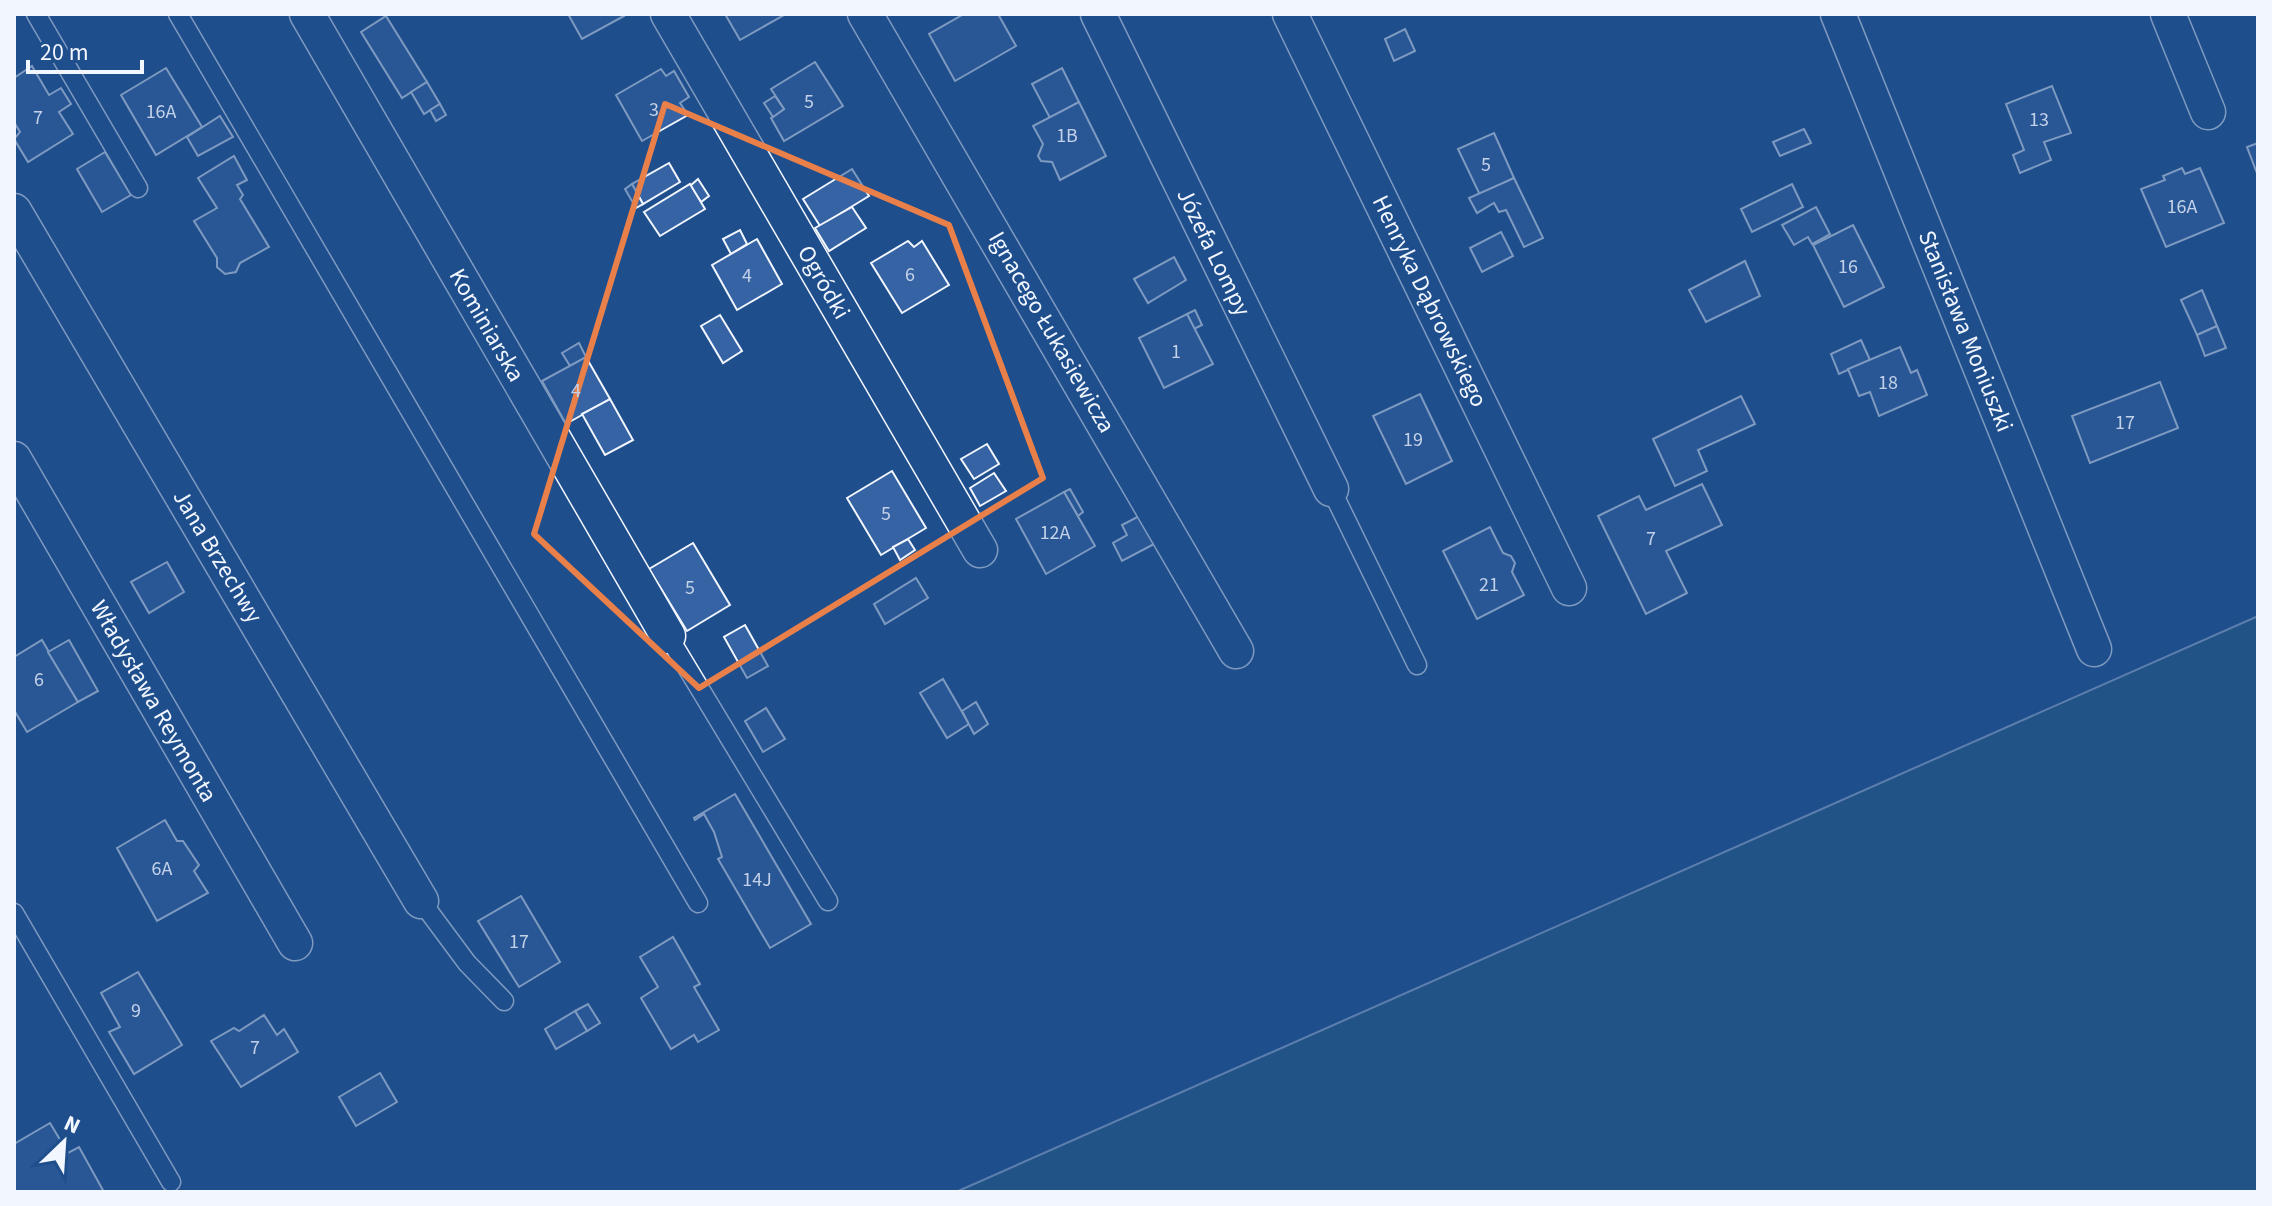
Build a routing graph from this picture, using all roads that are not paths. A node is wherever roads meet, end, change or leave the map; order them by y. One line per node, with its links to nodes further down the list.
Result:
1 (36, 14): 11 (lane)
2 (178, 14): 23 (lane)
3 (307, 14): 17 (street, Kominiarska)
4 (668, 14): 15 (street, Ogródki)
5 (865, 14): 19 (street, Ignacego Łukasiewicza)
6 (1098, 14): 14 (street, Józefa Lompy)
7 (1290, 14): 16 (street, Henryka Dąbrowskiego)
8 (1838, 14): 18 (street, Stanisława Moniuszki)
9 (2168, 14): 10 (street)
10 (2208, 112)
11 (138, 188)
12 (14, 211): 21 (street, Jana Brzechwy)
13 (14, 459): 25 (street, Władysława Reymonta)
14 (1331, 489): 20 (lane)
15 (980, 550)
16 (1569, 588)
17 (668, 636): 22 (lane)
18 (2094, 649)
19 (1236, 651)
20 (1417, 665)
21 (421, 901): 26 (lane)
22 (828, 901)
23 (698, 903)
24 (14, 913): 27 (lane)
25 (295, 943)
26 (504, 1001)
27 (171, 1182)

